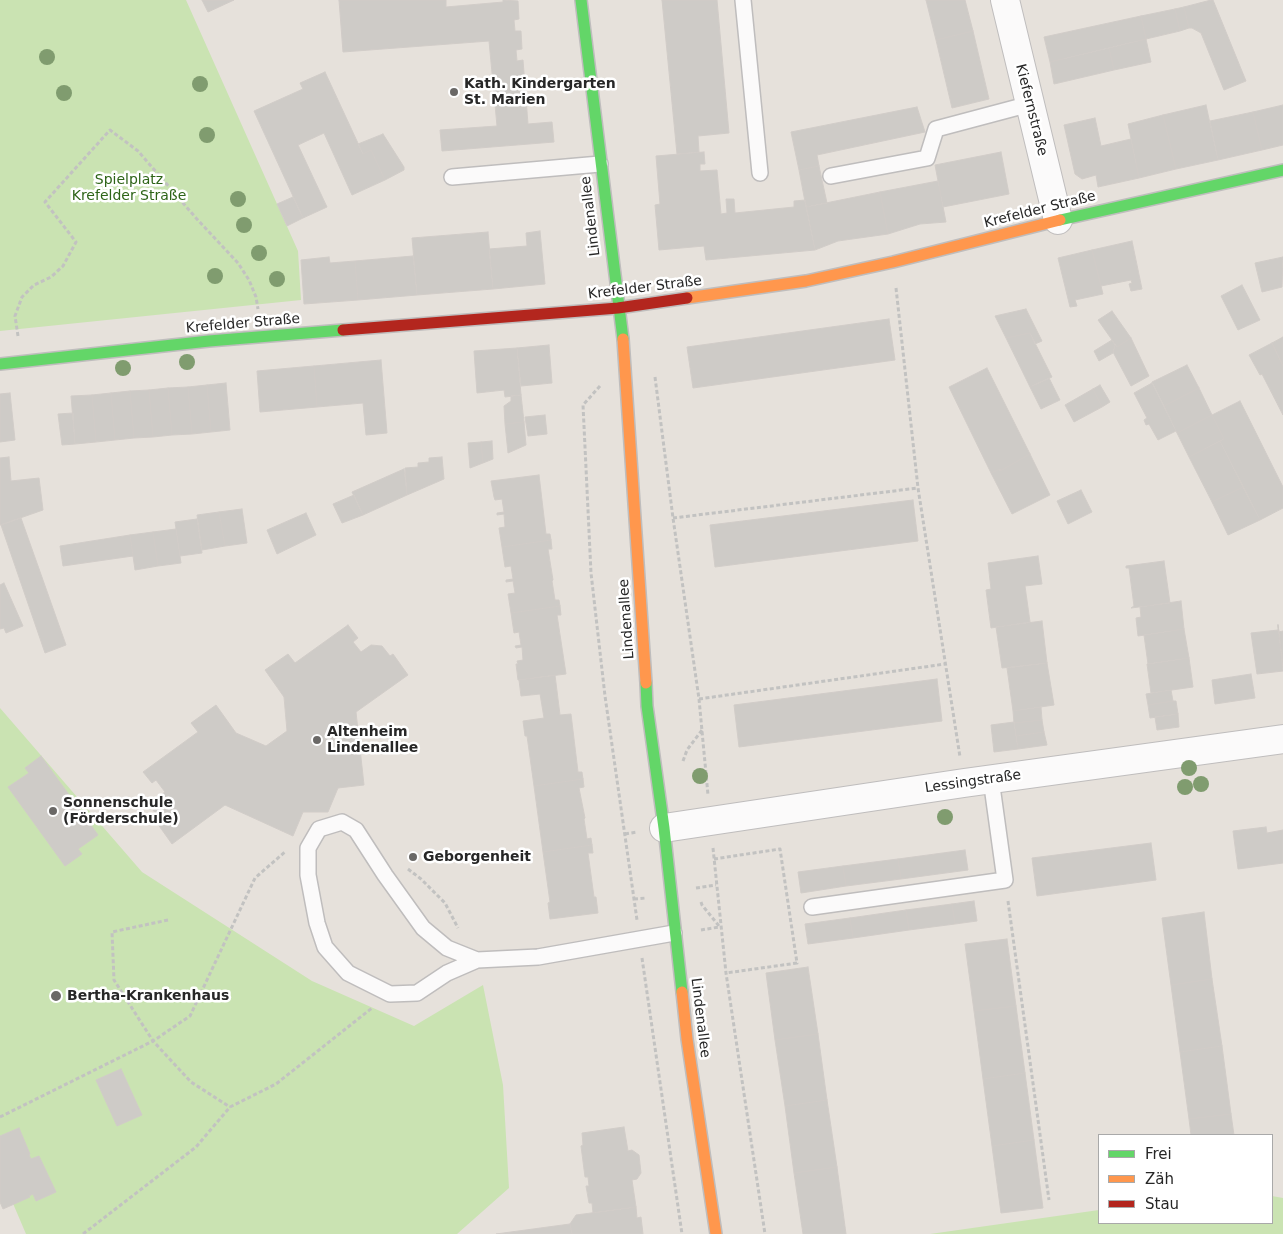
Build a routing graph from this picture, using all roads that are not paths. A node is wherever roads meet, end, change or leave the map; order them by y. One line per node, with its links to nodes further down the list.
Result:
1 (581, 0): 5 (street, Lindenallee)
2 (743, 0): 7 (lane)
3 (1005, 0): 4 (street, Kiefernstraße)
4 (1030, 104): 8 (lane); 10 (street, Kiefernstraße)
5 (600, 164): 9 (lane); 11 (street, Lindenallee)
6 (1283, 170): 10 (street, Krefelder Straße)
7 (760, 173)
8 (832, 176)
9 (452, 177)
10 (1058, 220): 11 (street, Krefelder Straße)
11 (618, 308): 12 (street, Krefelder Straße); 15 (street, Lindenallee)
12 (0, 364)
13 (1283, 739): 14 (street, Lessingstraße)
14 (991, 779): 15 (street, Lessingstraße); 16 (lane)
15 (664, 828): 17 (street, Lindenallee)
16 (812, 907)
17 (674, 933): 18 (lane); 19 (street, Lindenallee)
18 (477, 960): 18 (lane)
19 (716, 1234)

